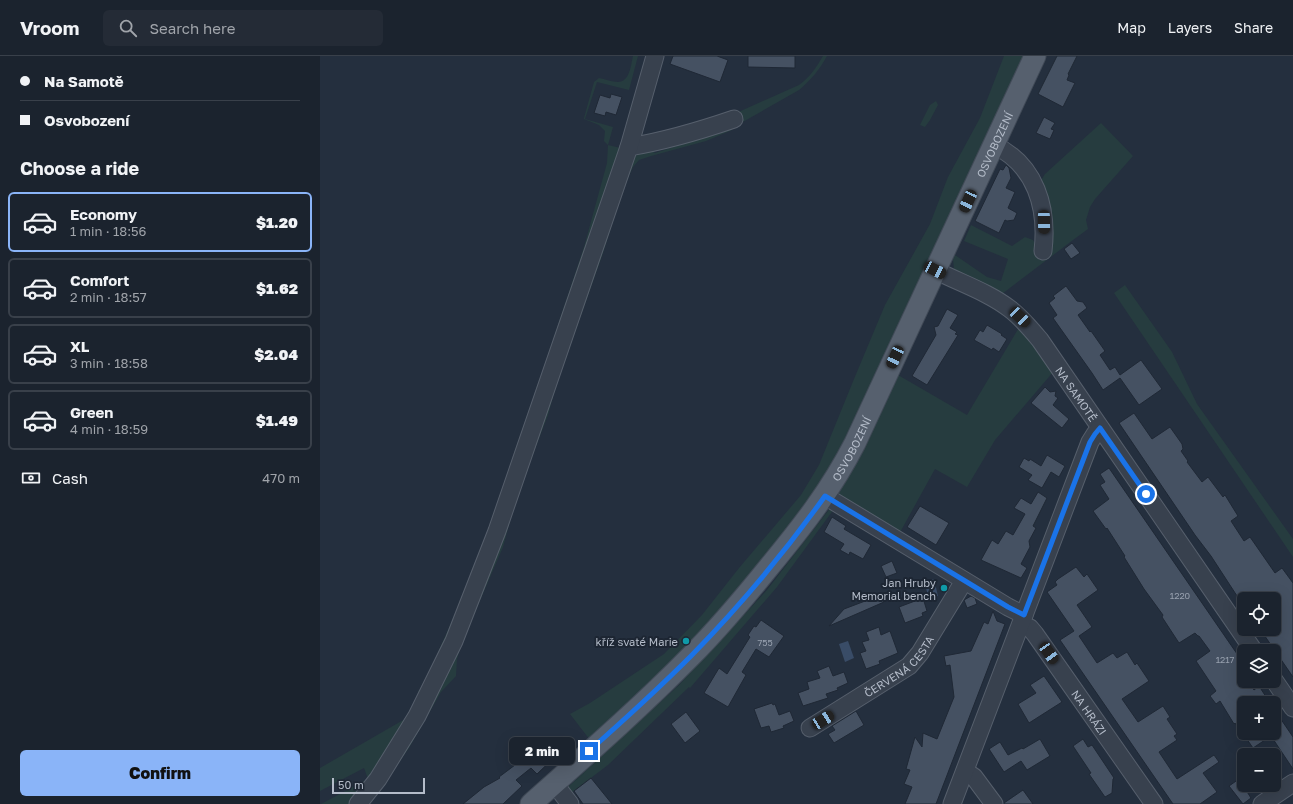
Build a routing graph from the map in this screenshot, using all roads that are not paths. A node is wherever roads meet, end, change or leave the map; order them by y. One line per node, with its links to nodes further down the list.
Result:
1 (655, 56): 5 (street)
2 (1035, 56): 4 (main road, OSVOBOZENÍ)
3 (734, 119): 5 (street)
4 (994, 145): 6 (street); 7 (main road, OSVOBOZENÍ)
5 (629, 147): 19 (street)
6 (1043, 252)
7 (935, 270): 8 (street, NA SAMOTĚ); 9 (main road, OSVOBOZENÍ)
8 (1100, 428): 11 (street); 12 (street, NA SAMOTĚ)
9 (825, 496): 10 (street); 17 (main road, OSVOBOZENÍ)
10 (964, 581): 11 (street); 15 (street, ČERVENÁ CESTA)
11 (1023, 620): 16 (street); 24 (street, NA HRÁZI)
12 (1249, 644)
13 (1279, 688): 14 (street)
14 (1293, 708)
15 (810, 728)
16 (965, 771): 22 (street); 23 (street)
17 (554, 783): 20 (main road, OSVOBOZENÍ); 21 (street)
18 (1293, 783): 25 (street)
19 (358, 804)
20 (531, 804)
21 (570, 804)
22 (952, 804)
23 (994, 804)
24 (1154, 804)
25 (1262, 804)

